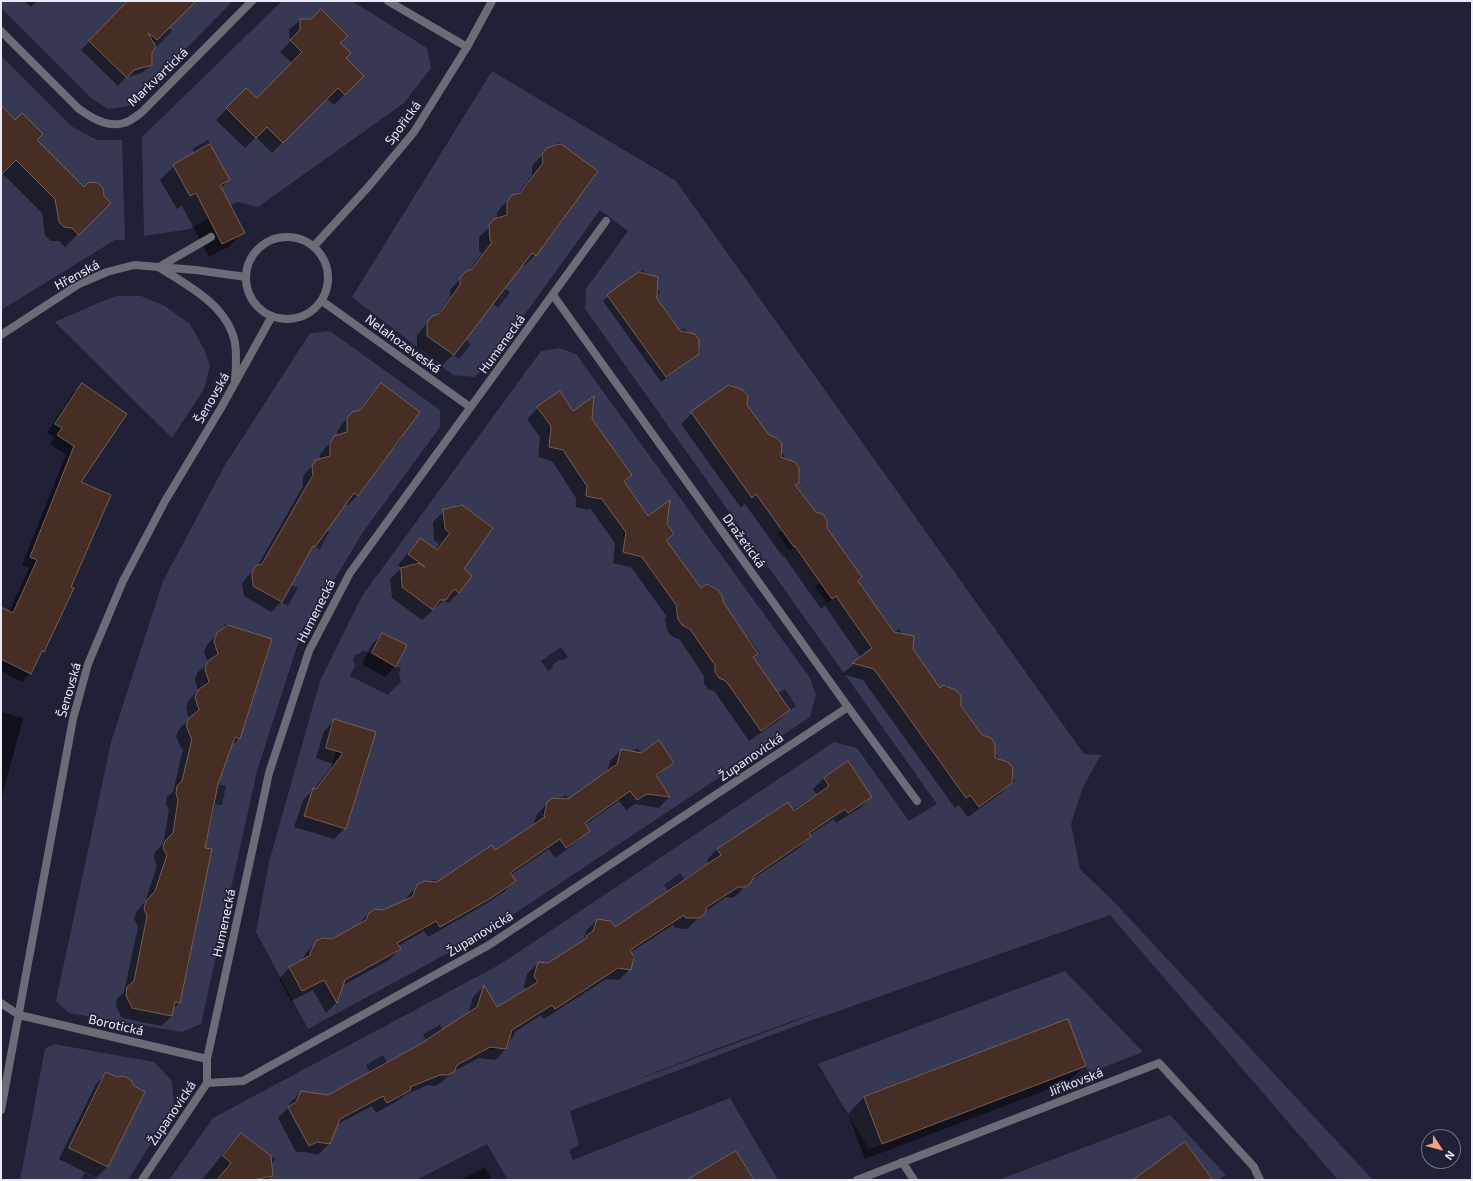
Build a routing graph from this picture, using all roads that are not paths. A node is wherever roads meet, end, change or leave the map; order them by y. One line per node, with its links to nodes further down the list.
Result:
1 (252, 1): 4 (street, Markvartická)
2 (388, 1): 5 (street)
3 (492, 1): 5 (street, Spořická)
4 (1, 30)
5 (467, 47): 8 (street, Spořická)
6 (606, 221): 11 (street, Humenecká)
7 (211, 237): 9 (street)
8 (314, 246): 10 (street); 12 (street)
9 (159, 267): 10 (street, Hřenská); 14 (street, Hřenská); 15 (street)
10 (246, 277): 13 (street)
11 (553, 295): 16 (street, Humenecká); 17 (street, Dražetická)
12 (322, 301): 13 (street); 16 (street, Nelahozeveská)
13 (272, 316): 15 (street, Šenovská)
14 (1, 335)
15 (235, 383): 20 (street, Šenovská)
16 (470, 407): 21 (street, Humenecká)
17 (848, 707): 18 (street, Dražetická); 22 (street, Županovická)
18 (918, 801)
19 (1, 1004): 20 (street, Borotická)
20 (19, 1015): 21 (street, Borotická); 23 (street, Šenovská)
21 (207, 1059): 22 (street, Humenecká)
22 (207, 1083): 25 (street, Županovická)
23 (1, 1110)
24 (902, 1162): 26 (street, Jiříkovská); 27 (street); 28 (street, Jiříkovská)
25 (142, 1180)
26 (857, 1180)
27 (914, 1180)
28 (1260, 1180)

